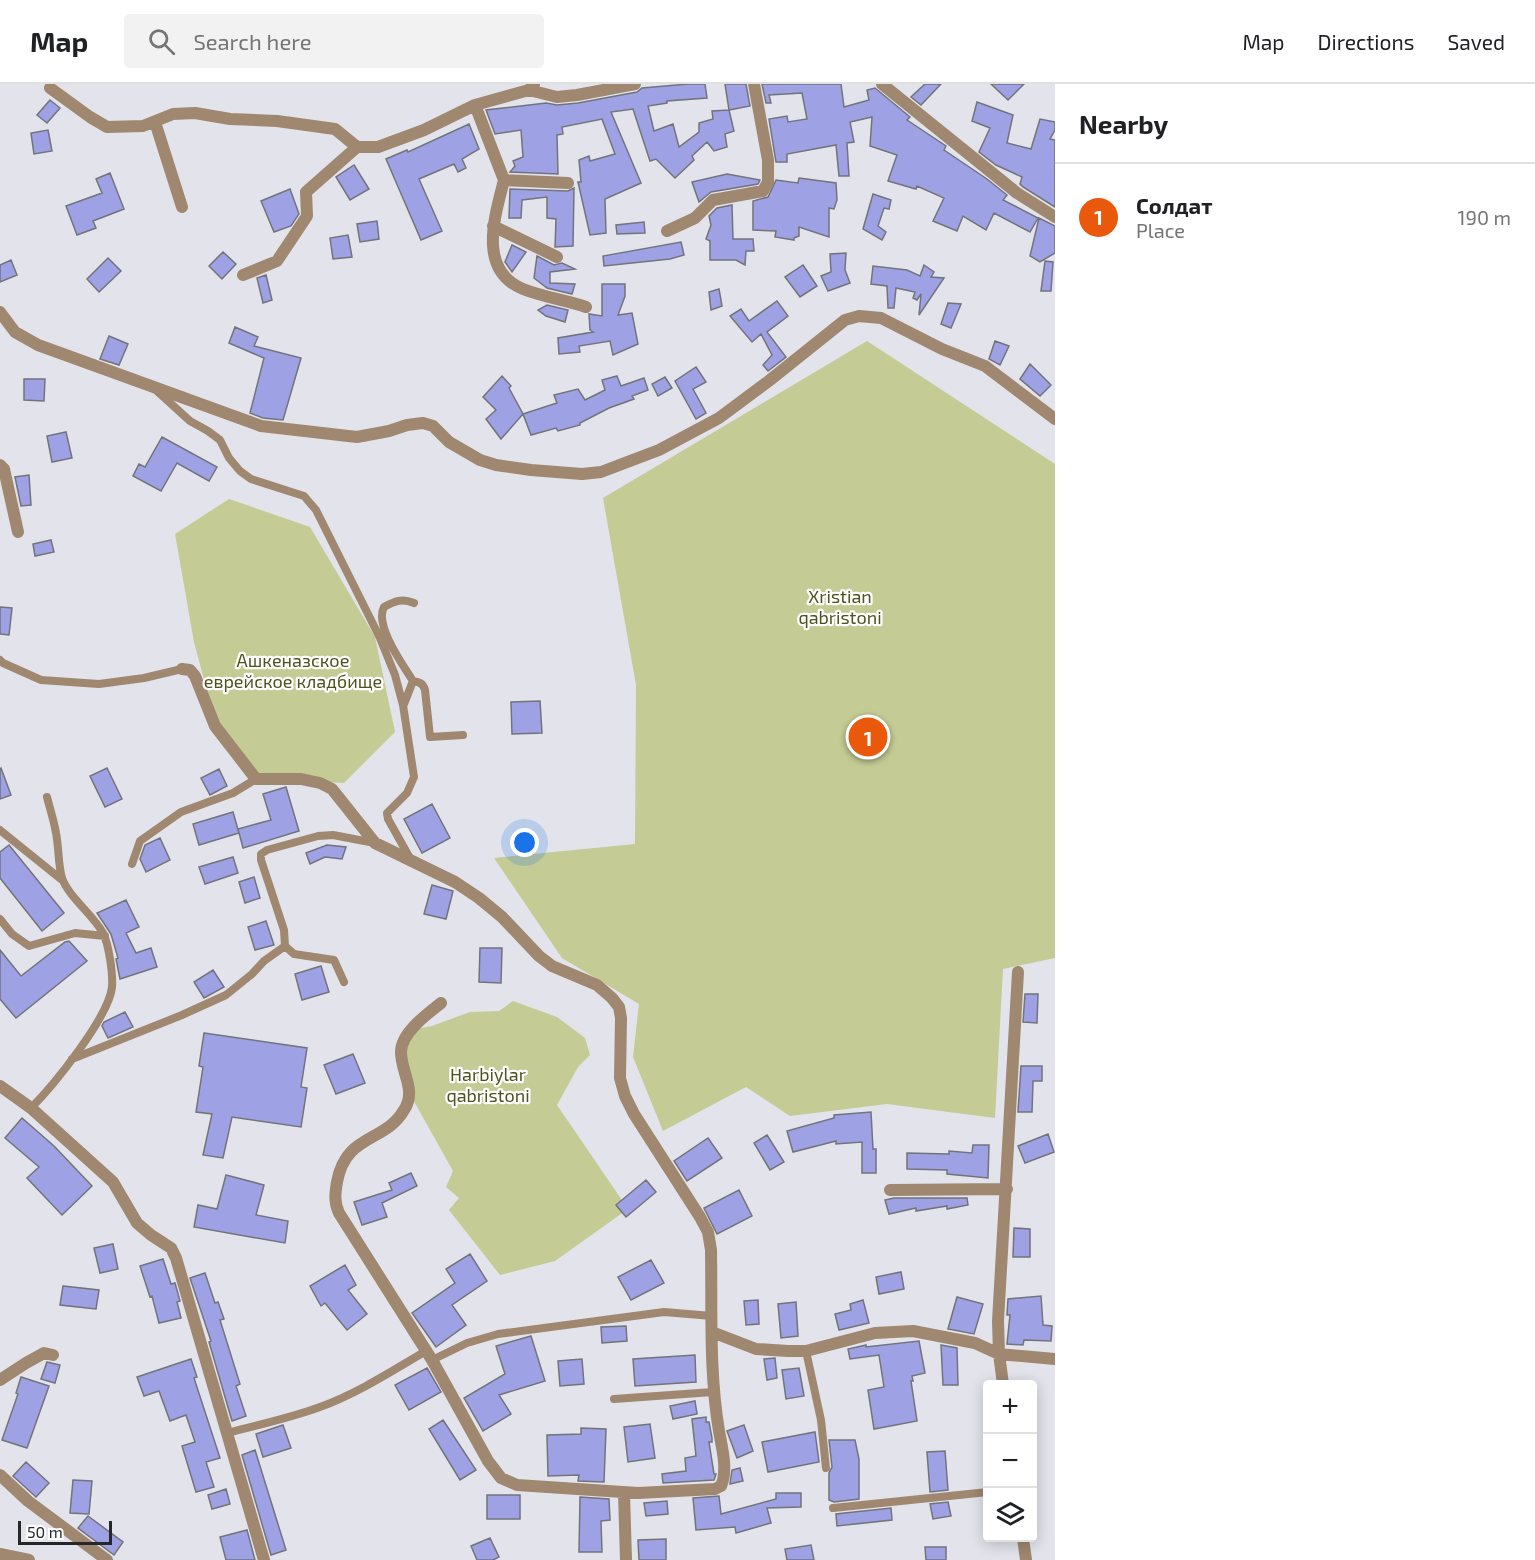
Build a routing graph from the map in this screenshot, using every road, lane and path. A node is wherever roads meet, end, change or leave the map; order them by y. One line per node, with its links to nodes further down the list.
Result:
1 (634, 84): 4 (street)
2 (754, 84): 14 (street)
3 (882, 84): 12 (street)
4 (531, 87): 6 (street)
5 (50, 88): 7 (street)
6 (475, 105): 8 (street); 9 (street)
7 (155, 122): 8 (street); 11 (street)
8 (357, 147): 16 (street)
9 (504, 180): 10 (street); 13 (street)
10 (568, 183)
11 (182, 207)
12 (1055, 217)
13 (493, 226): 15 (street); 17 (street)
14 (667, 231)
15 (557, 257)
16 (243, 275)
17 (586, 307)
18 (0, 312): 19 (street)
19 (149, 384): 20 (street); 27 (lane)
20 (1055, 419)
21 (0, 465): 22 (street)
22 (18, 532)
23 (414, 603): 26 (lane)
24 (0, 660): 25 (lane)
25 (182, 669): 29 (street)
26 (413, 681): 27 (lane); 28 (lane)
27 (403, 705): 33 (lane)
28 (463, 735)
29 (256, 779): 32 (street); 34 (lane)
30 (47, 797): 35 (lane)
31 (0, 830): 35 (lane)
32 (375, 843): 33 (street); 38 (lane)
33 (412, 861): 47 (street)
34 (132, 864)
35 (62, 880): 37 (lane)
36 (0, 919): 37 (lane)
37 (105, 936): 42 (lane)
38 (285, 946): 40 (lane); 42 (lane)
39 (1018, 972): 45 (street)
40 (344, 982)
41 (441, 1003): 52 (street)
42 (72, 1059): 44 (lane)
43 (0, 1086): 44 (street)
44 (31, 1108): 58 (street)
45 (1006, 1189): 46 (street); 50 (street)
46 (890, 1190)
47 (712, 1316): 48 (street); 52 (lane)
48 (712, 1332): 49 (street); 56 (street)
49 (806, 1351): 50 (street); 59 (lane)
50 (999, 1354): 53 (street); 55 (street)
51 (53, 1355): 54 (street)
52 (429, 1355): 58 (lane); 62 (street)
53 (1055, 1359)
54 (0, 1380)
55 (1002, 1380)
56 (713, 1392): 57 (lane); 62 (street)
57 (614, 1400)
58 (227, 1432): 68 (street)
59 (826, 1468)
60 (0, 1476): 67 (street)
61 (983, 1491): 63 (lane)
62 (624, 1493): 69 (street)
63 (833, 1508)
64 (1024, 1542): 70 (street)
65 (0, 1554): 66 (street)
66 (29, 1560)
67 (107, 1560)
68 (264, 1560)
69 (626, 1560)
70 (1026, 1560)

